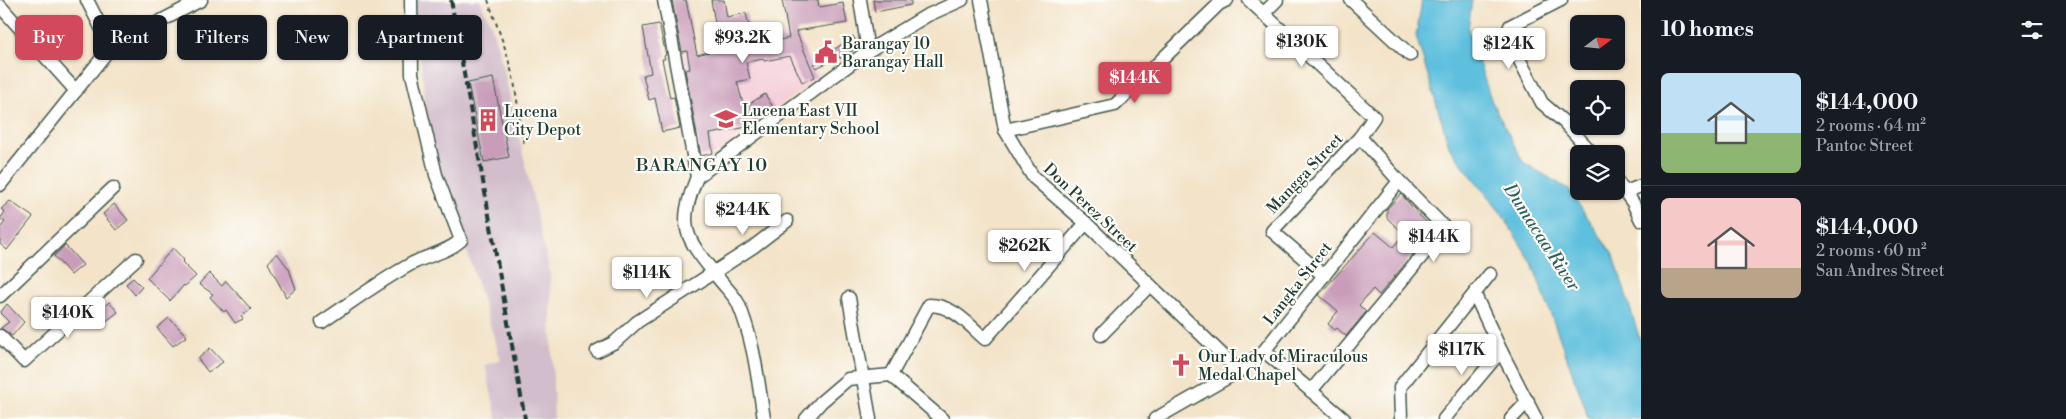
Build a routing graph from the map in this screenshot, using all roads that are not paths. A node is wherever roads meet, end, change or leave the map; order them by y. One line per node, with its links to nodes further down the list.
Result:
1 (87, 0): 15 (street)
2 (411, 0): 41 (street)
3 (664, 0): 24 (street)
4 (860, 0): 17 (street)
5 (962, 0): 17 (street)
6 (981, 0): 21 (street, Don Perez Street)
7 (1227, 0): 21 (street)
8 (1248, 0): 14 (street)
9 (1277, 0): 14 (street)
10 (1351, 0): 18 (street)
11 (1561, 0): 23 (street)
12 (197, 1): 16 (street)
13 (2, 14): 20 (street)
14 (1263, 14): 22 (street, Mangga Street)
15 (95, 15)
16 (167, 17)
17 (868, 51): 24 (street)
18 (1410, 54)
19 (101, 60): 20 (street)
20 (76, 91): 26 (street)
21 (1005, 130): 32 (street, Don Perez Street)
22 (1360, 137): 25 (street); 36 (street, Mangga Street)
23 (1585, 145)
24 (697, 177): 34 (street)
25 (1399, 181): 36 (street, Langka Street); 50 (street)
26 (0, 185)
27 (1641, 186): 29 (street)
28 (113, 188): 39 (street)
29 (1625, 192): 30 (street)
30 (1641, 220)
31 (786, 221): 34 (street)
32 (1086, 223): 37 (street, Don Perez Street); 48 (street)
33 (136, 259): 43 (street)
34 (713, 272): 46 (street); 52 (street)
35 (1490, 274): 38 (street)
36 (1324, 276): 44 (street, Langka Street)
37 (1150, 285): 42 (street); 47 (street, Don Perez Street)
38 (1475, 295): 45 (street); 58 (street)
39 (0, 296)
40 (849, 298): 49 (street)
41 (322, 322)
42 (1101, 335)
43 (0, 336)
44 (1264, 351): 47 (street, Langka Street); 50 (street)
45 (1501, 351): 51 (street); 59 (street)
46 (597, 352)
47 (1239, 371): 56 (street, Langka Street)
48 (891, 375): 49 (street); 55 (street)
49 (862, 378): 53 (street); 54 (street)
50 (1311, 391): 57 (street)
51 (1528, 401): 60 (street); 61 (street)
52 (764, 419)
53 (806, 419)
54 (870, 419)
55 (942, 419)
56 (1155, 419)
57 (1344, 419)
58 (1401, 419)
59 (1444, 419)
60 (1511, 419)
61 (1536, 419)

